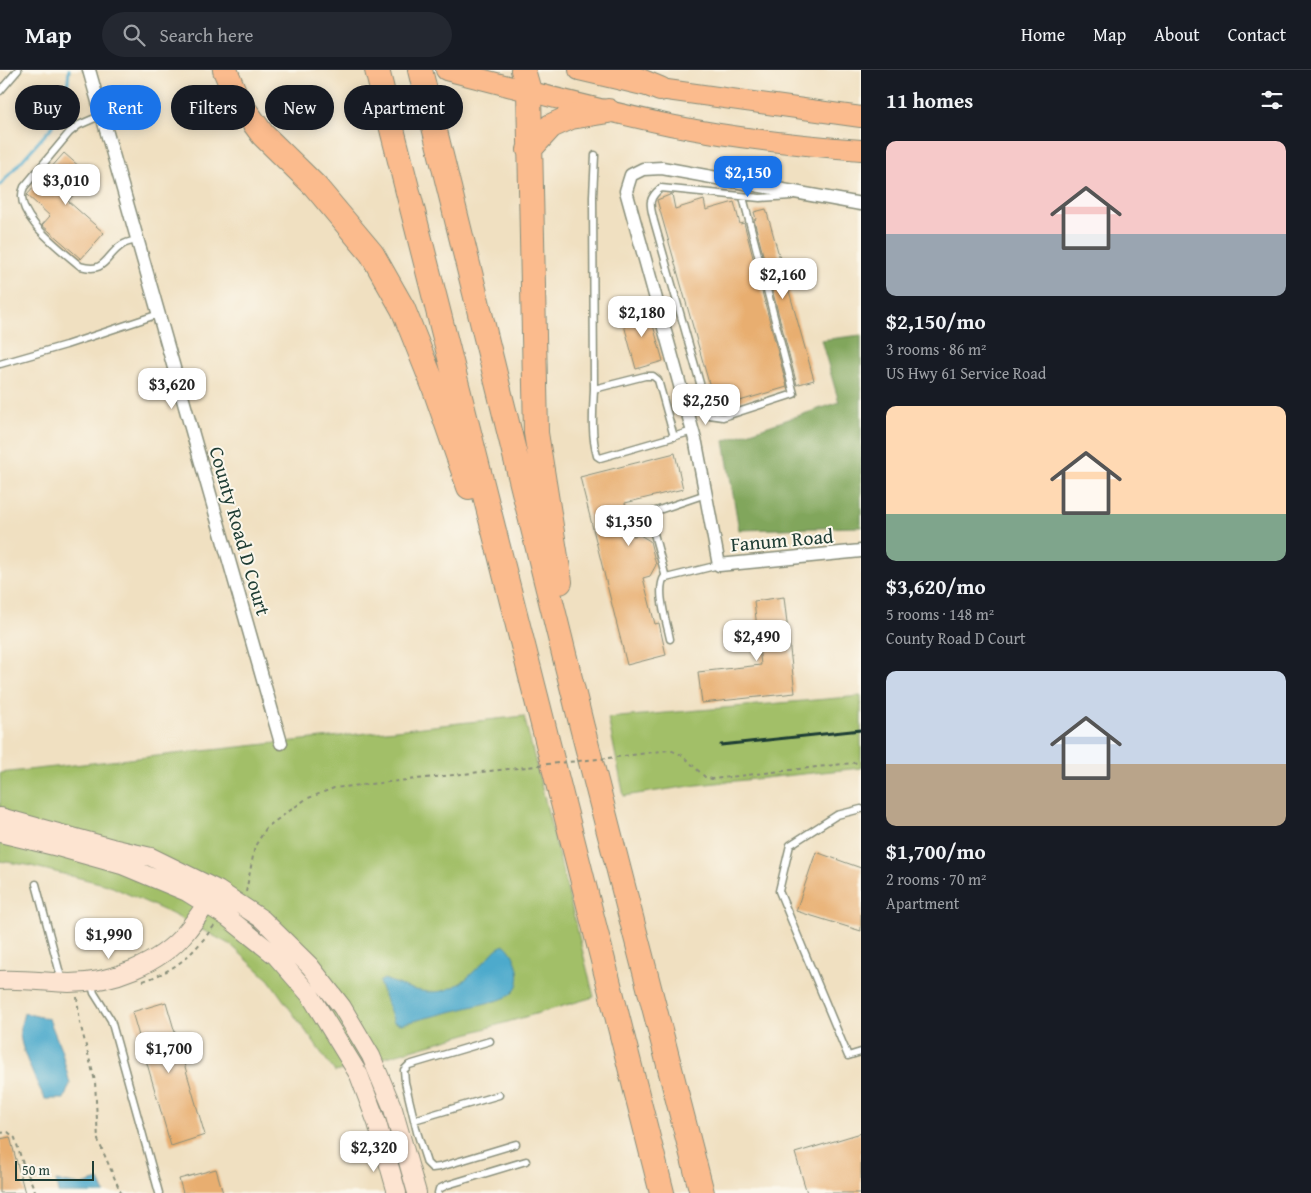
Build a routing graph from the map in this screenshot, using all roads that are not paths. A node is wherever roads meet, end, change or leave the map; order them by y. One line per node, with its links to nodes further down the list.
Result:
1 (6, 70): 10 (lane)
2 (89, 70): 12 (street, County Road D Court)
3 (225, 70): 13 (highway)
4 (233, 70): 14 (highway)
5 (377, 70): 38 (highway)
6 (420, 70): 40 (highway)
7 (446, 70): 11 (main road)
8 (579, 70): 15 (main road)
9 (606, 70): 15 (highway)
10 (17, 71): 16 (lane)
11 (526, 80): 17 (main road); 22 (highway)
12 (93, 85)
13 (231, 85)
14 (235, 85)
15 (660, 90): 18 (main road)
16 (0, 91)
17 (608, 111): 22 (highway); 23 (main road)
18 (861, 117)
19 (90, 120): 28 (lane)
20 (255, 124): 38 (highway)
21 (106, 130): 28 (street, County Road D Court)
22 (529, 150): 40 (highway)
23 (861, 150)
24 (595, 155): 31 (lane)
25 (805, 194): 26 (lane); 27 (street); 32 (street, Fanum Road)
26 (744, 196): 26 (lane)
27 (861, 204)
28 (138, 240): 29 (street, County Road D Court)
29 (159, 314): 30 (lane); 41 (street, County Road D Court)
30 (0, 364)
31 (594, 389): 33 (lane); 33 (lane)
32 (693, 431): 33 (lane); 34 (street, Fanum Road)
33 (674, 437)
34 (706, 494): 36 (street, Fanum Road); 37 (lane)
35 (861, 552): 36 (street, Fanum Road)
36 (719, 565): 37 (lane)
37 (665, 576): 39 (lane)
38 (512, 604): 63 (highway)
39 (670, 639)
40 (582, 727): 64 (highway)
41 (280, 743)
42 (861, 809): 51 (lane)
43 (0, 817): 46 (street)
44 (0, 833): 46 (street)
45 (36, 884): 49 (lane)
46 (212, 897): 48 (street); 55 (street); 56 (street)
47 (0, 980): 49 (street)
48 (91, 981): 49 (street); 59 (lane)
49 (62, 982)
50 (490, 1041): 53 (lane)
51 (861, 1052)
52 (499, 1095): 53 (lane)
53 (414, 1120): 54 (lane)
54 (417, 1132): 55 (lane); 57 (lane)
55 (401, 1138): 56 (lane); 61 (street)
56 (382, 1143): 60 (street)
57 (516, 1144)
58 (526, 1161): 62 (lane)
59 (159, 1193)
60 (397, 1193)
61 (416, 1193)
62 (438, 1193)
63 (662, 1193)
64 (702, 1193)

